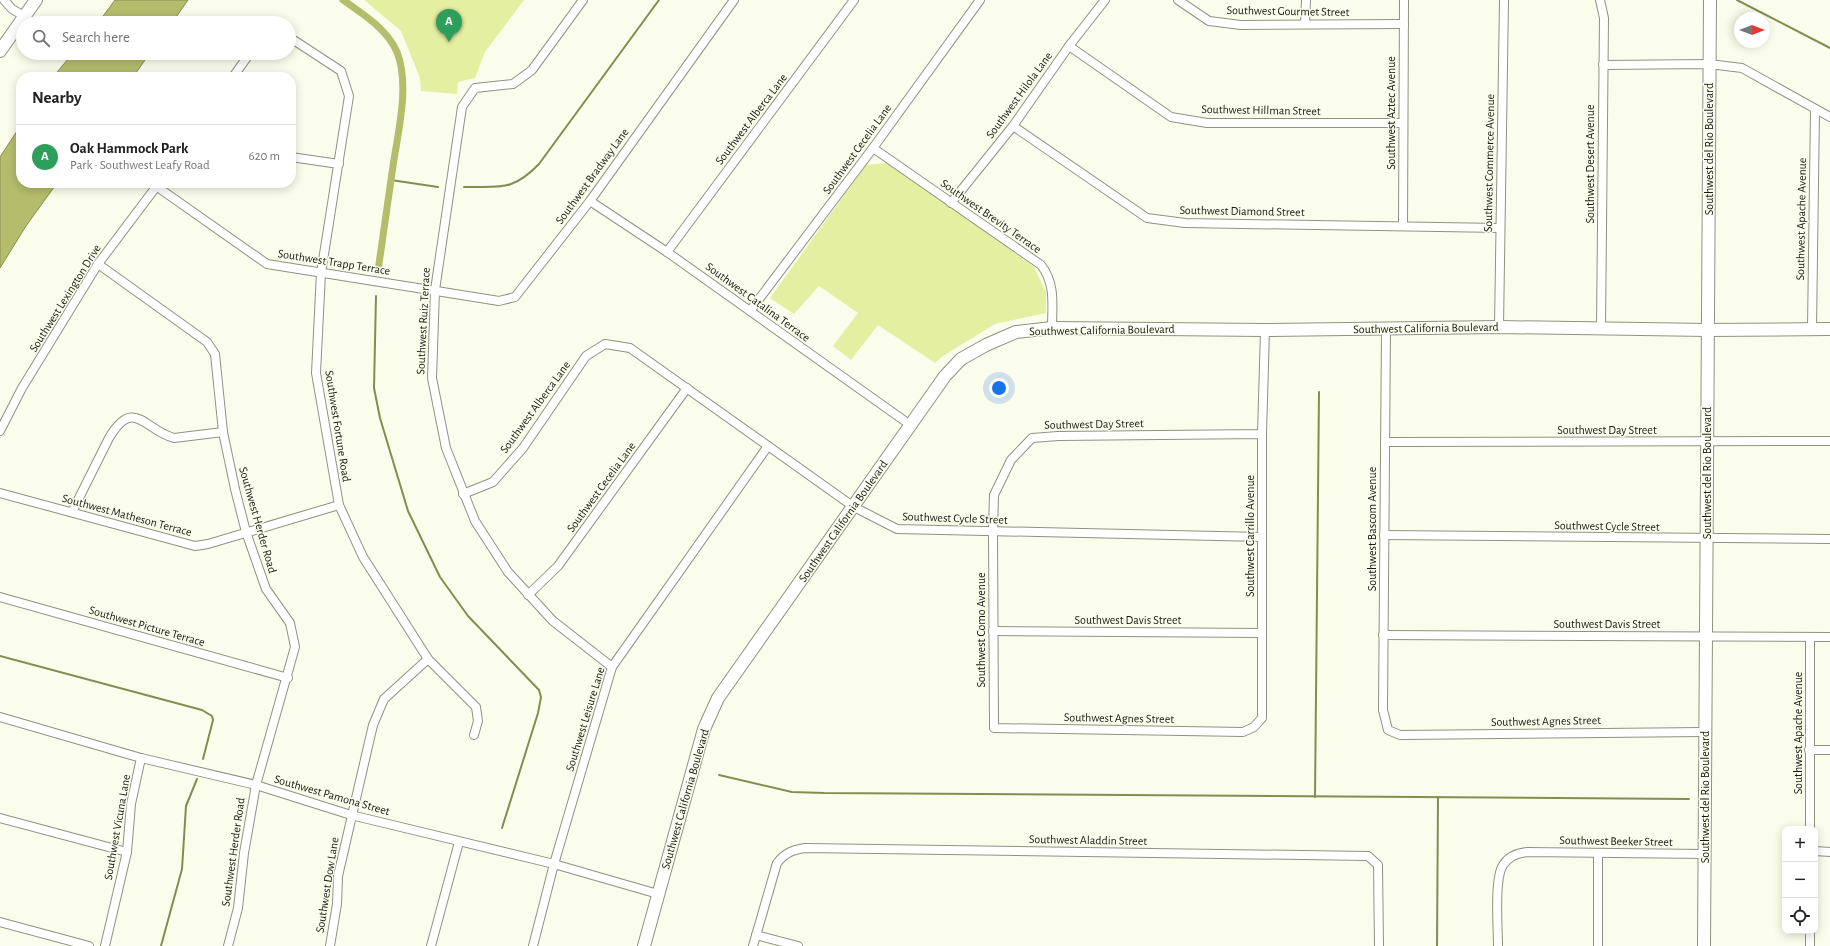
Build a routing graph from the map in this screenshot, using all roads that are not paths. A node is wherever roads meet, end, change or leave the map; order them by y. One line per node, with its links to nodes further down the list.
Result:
1 (4, 0): 14 (street)
2 (36, 0): 14 (street)
3 (583, 0): 41 (street, Southwest Ruiz Terrace)
4 (734, 0): 34 (street, Southwest Bradway Lane)
5 (854, 0): 38 (street, Southwest Alberca Lane)
6 (980, 0): 29 (street, Southwest Cecelia Lane)
7 (1105, 0): 19 (street, Southwest Hilola Lane)
8 (1178, 0): 15 (street, Southwest Gourmet Street)
9 (1306, 0): 15 (street)
10 (1404, 0): 16 (street, Southwest Aztec Avenue)
11 (1504, 0): 37 (street, Southwest Commerce Avenue)
12 (1600, 0): 23 (street, Southwest Desert Avenue)
13 (1710, 0): 22 (street, Southwest del Rio Boulevard)
14 (24, 16)
15 (1305, 24): 16 (street, Southwest Gourmet Street)
16 (1404, 24): 27 (street, Southwest Aztec Avenue)
17 (16, 28): 20 (street)
18 (296, 41): 31 (street, Southwest Fortune Road)
19 (1069, 46): 27 (street, Southwest Hillman Street); 28 (street, Southwest Hilola Lane)
20 (0, 51)
21 (245, 60): 24 (street)
22 (1709, 64): 23 (street); 25 (street); 50 (street, Southwest del Rio Boulevard)
23 (1603, 65): 46 (street, Southwest Desert Avenue)
24 (237, 72)
25 (1815, 109): 26 (street); 47 (street, Southwest Apache Avenue)
26 (1830, 117)
27 (1403, 123): 36 (street, Southwest Aztec Avenue)
28 (1013, 126): 35 (street, Southwest Hilola Lane); 36 (street, Southwest Diamond Street)
29 (873, 148): 35 (street, Southwest Brevity Terrace); 42 (street, Southwest Cecelia Lane)
30 (296, 157): 31 (street)
31 (339, 164): 40 (street, Southwest Fortune Road)
32 (156, 188): 39 (street, Southwest Lexington Drive)
33 (162, 188): 40 (street, Southwest Trapp Terrace)
34 (590, 201): 38 (street, Southwest Catalina Terrace); 41 (street, Southwest Bradway Lane)
35 (951, 203): 44 (street, Southwest Brevity Terrace)
36 (1403, 226): 37 (street, Southwest Diamond Street)
37 (1500, 228): 43 (street, Southwest Commerce Avenue)
38 (667, 252): 42 (street, Southwest Catalina Terrace)
39 (98, 264): 54 (street, Southwest Lexington Drive); 55 (street, Southwest Herder Road)
40 (320, 273): 41 (street, Southwest Trapp Terrace); 63 (street, Southwest Fortune Road)
41 (435, 290): 62 (street, Southwest Ruiz Terrace)
42 (750, 311): 53 (street, Southwest Catalina Terrace)
43 (1499, 326): 45 (street, Southwest California Boulevard); 46 (street, Southwest California Boulevard)
44 (1052, 328): 49 (street, Southwest California Boulevard); 53 (street, Southwest California Boulevard)
45 (1386, 328): 49 (street, Southwest California Boulevard); 58 (street, Southwest Bascom Avenue)
46 (1601, 329): 50 (street, Southwest California Boulevard)
47 (1812, 329): 48 (street, Southwest California Boulevard); 50 (street, Southwest California Boulevard)
48 (1830, 329)
49 (1265, 330): 56 (street, Southwest Carrillo Avenue)
50 (1708, 330): 59 (street, Southwest del Rio Boulevard)
51 (630, 348): 52 (street, Southwest Cycle Street); 62 (street, Southwest Alberca Lane)
52 (687, 388): 60 (street, Southwest Cycle Street); 72 (street, Southwest Cecelia Lane)
53 (910, 424): 64 (street, Southwest California Boulevard)
54 (0, 431)
55 (223, 432): 65 (street); 66 (street, Southwest Herder Road)
56 (1262, 434): 67 (street, Southwest Day Street); 69 (street, Southwest Carrillo Avenue)
57 (1830, 441): 59 (street, Southwest Day Street)
58 (1384, 442): 59 (street, Southwest Day Street); 68 (street, Southwest Bascom Avenue)
59 (1706, 442): 70 (street, Southwest del Rio Boulevard)
60 (768, 446): 64 (street, Southwest Cycle Street); 81 (street, Southwest Leisure Lane)
61 (0, 493): 65 (street, Southwest Matheson Terrace)
62 (463, 494): 72 (street, Southwest Ruiz Terrace)
63 (339, 505): 66 (street, Southwest Matheson Terrace); 80 (street, Southwest Fortune Road)
64 (854, 507): 67 (street, Southwest Cycle Street); 103 (street, Southwest California Boulevard)
65 (72, 512): 66 (street, Southwest Matheson Terrace)
66 (246, 532): 82 (street, Southwest Herder Road)
67 (992, 532): 69 (street, Southwest Cycle Street); 74 (street, Southwest Como Avenue)
68 (1384, 535): 70 (street, Southwest Cycle Street); 76 (street, Southwest Bascom Avenue)
69 (1262, 537): 75 (street, Southwest Carrillo Avenue)
70 (1707, 539): 71 (street, Southwest Cycle Street); 77 (street, Southwest del Rio Boulevard)
71 (1830, 539)
72 (528, 595): 81 (street, Southwest Ruiz Terrace)
73 (0, 597): 82 (street, Southwest Picture Terrace)
74 (993, 631): 75 (street, Southwest Davis Street); 84 (street, Southwest Como Avenue)
75 (1262, 634): 86 (street, Southwest Carrillo Avenue)
76 (1383, 635): 77 (street, Southwest Davis Street); 85 (street, Southwest Bascom Avenue)
77 (1706, 636): 78 (street, Southwest Davis Street); 87 (street, Southwest del Rio Boulevard)
78 (1810, 637): 79 (street, Southwest Davis Street); 89 (street, Southwest Apache Avenue)
79 (1830, 637)
80 (428, 659): 88 (street, Southwest Fortune Road); 93 (street, Southwest Dow Lane)
81 (612, 667): 102 (street, Southwest Leisure Lane)
82 (288, 678): 92 (street, Southwest Herder Road)
83 (0, 717): 91 (street, Southwest Pamona Street)
84 (994, 728): 86 (street, Southwest Agnes Street)
85 (1388, 730): 87 (street, Southwest Agnes Street)
86 (1243, 732)
87 (1704, 732): 101 (street, Southwest del Rio Boulevard)
88 (474, 734)
89 (1809, 750): 90 (street); 95 (street, Southwest Apache Avenue)
90 (1830, 750)
91 (141, 758): 92 (street, Southwest Pamona Street); 98 (street, Southwest Vicuna Lane)
92 (256, 785): 93 (street, Southwest Pamona Street); 109 (street, Southwest Herder Road)
93 (351, 815): 96 (street, Southwest Pamona Street); 110 (street, Southwest Dow Lane)
94 (0, 818): 98 (street)
95 (1810, 826)
96 (459, 842): 102 (street, Southwest Pamona Street); 111 (street)
97 (1818, 851): 99 (street)
98 (127, 852): 108 (street, Southwest Vicuna Lane)
99 (1830, 852)
100 (1598, 853): 101 (street, Southwest Beeker Street); 117 (street, Southwest Beeker Street); 118 (street)
101 (1705, 854): 119 (street, Southwest del Rio Boulevard)
102 (554, 864): 103 (street, Southwest Pamona Street); 112 (street, Southwest Leisure Lane)
103 (658, 894): 113 (street, Southwest California Boulevard)
104 (0, 922): 107 (street)
105 (1810, 934): 120 (street)
106 (756, 935): 114 (street); 115 (street); 116 (street, Southwest Aladdin Street)
107 (89, 946)
108 (104, 946)
109 (228, 946)
110 (330, 946)
111 (431, 946)
112 (533, 946)
113 (644, 946)
114 (753, 946)
115 (798, 946)
116 (1380, 946)
117 (1498, 946)
118 (1598, 946)
119 (1704, 946)
120 (1810, 946)

